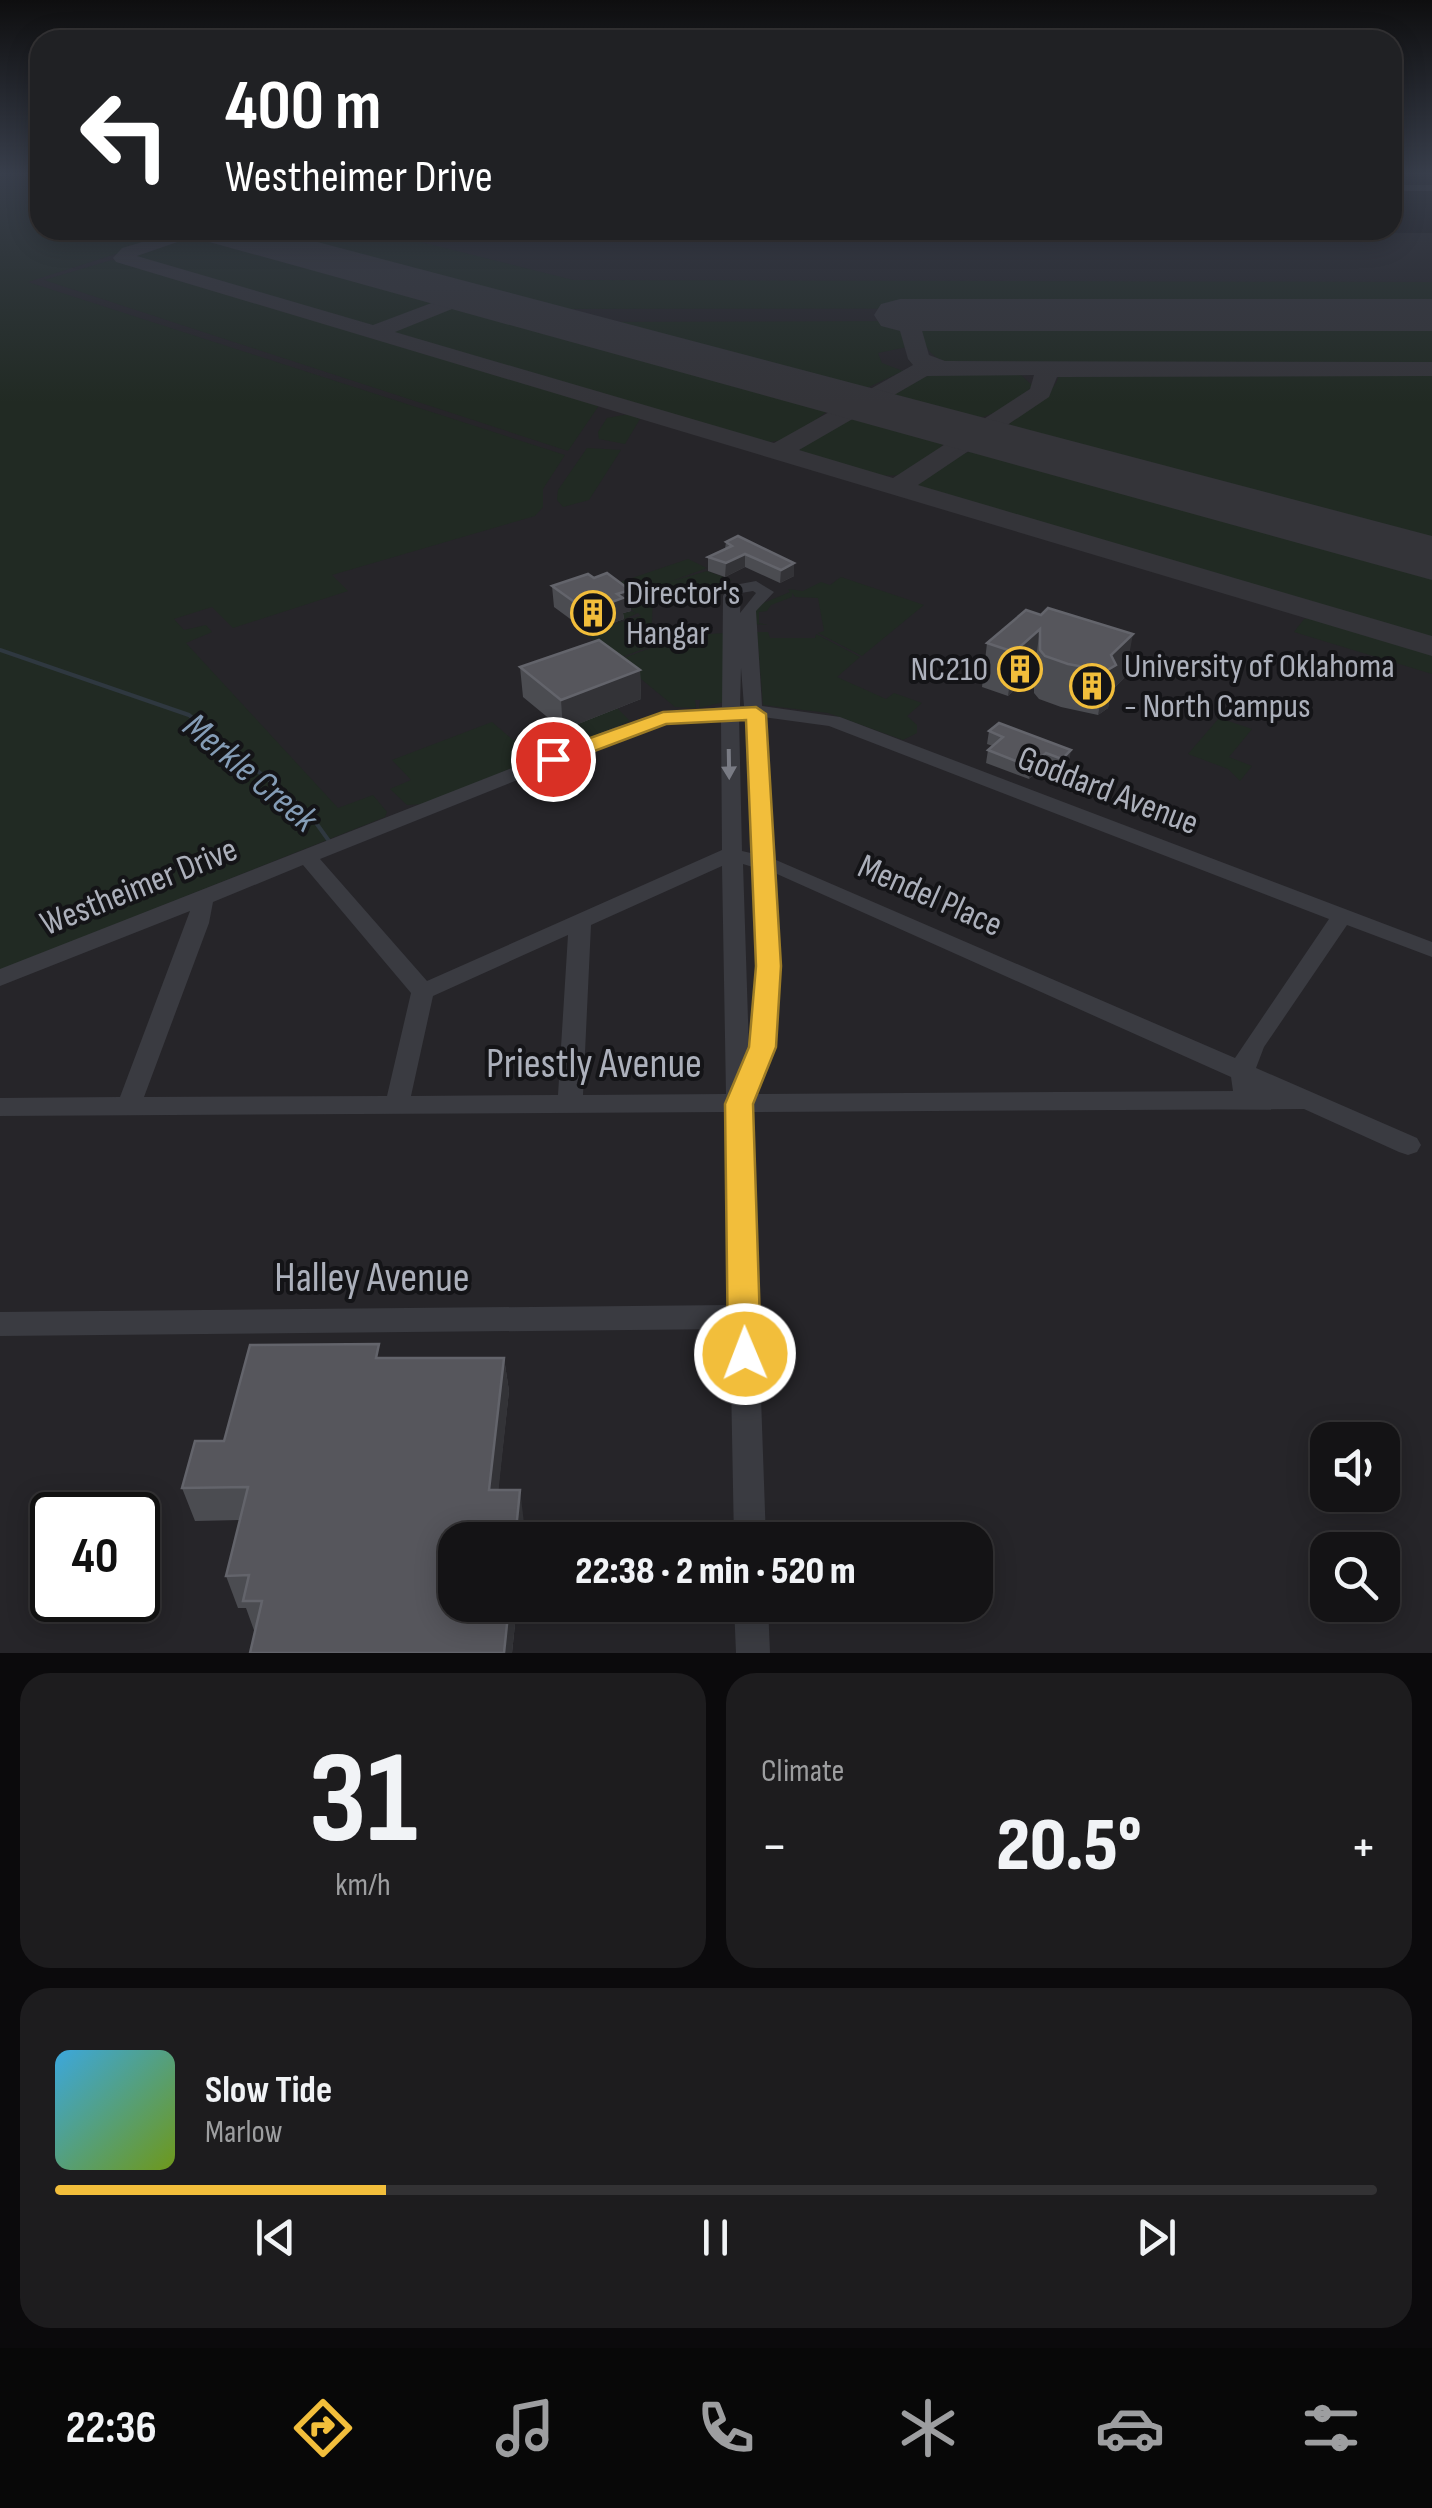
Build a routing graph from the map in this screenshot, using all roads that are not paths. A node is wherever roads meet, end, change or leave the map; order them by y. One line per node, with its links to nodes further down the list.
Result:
1 (730, 713): 2 (street, Westheimer Drive); 2 (street); 3 (street, one-way to 3); 4 (street, Westheimer Drive)
2 (756, 714): 5 (street); 7 (street, Goddard Avenue)
3 (731, 854): 5 (street, Mendel Place); 8 (street); 16 (street)
4 (306, 856): 6 (street, Westheimer Drive); 11 (street)
5 (766, 862): 12 (street, Mendel Place); 16 (street)
6 (204, 896): 10 (street, Westheimer Drive); 17 (street)
7 (1342, 916): 9 (street, Goddard Avenue); 12 (street)
8 (580, 920): 11 (street); 18 (street)
9 (1432, 950)
10 (0, 978)
11 (422, 992): 15 (street)
12 (1243, 1072): 13 (street); 14 (street, Mendel Place)
13 (1234, 1100): 14 (street, Priestly Avenue); 16 (street, Priestly Avenue)
14 (1309, 1100): 20 (street, Mendel Place)
15 (397, 1104): 17 (street, Priestly Avenue); 18 (street, Priestly Avenue)
16 (739, 1104): 18 (street, Priestly Avenue); 21 (street)
17 (129, 1105): 19 (street, Priestly Avenue)
18 (570, 1105)
19 (0, 1107)
20 (1408, 1145)
21 (744, 1317): 22 (street, Halley Avenue); 23 (street)
22 (0, 1324)
23 (750, 1522)
24 (752, 1622): 25 (street)
25 (753, 1653)

